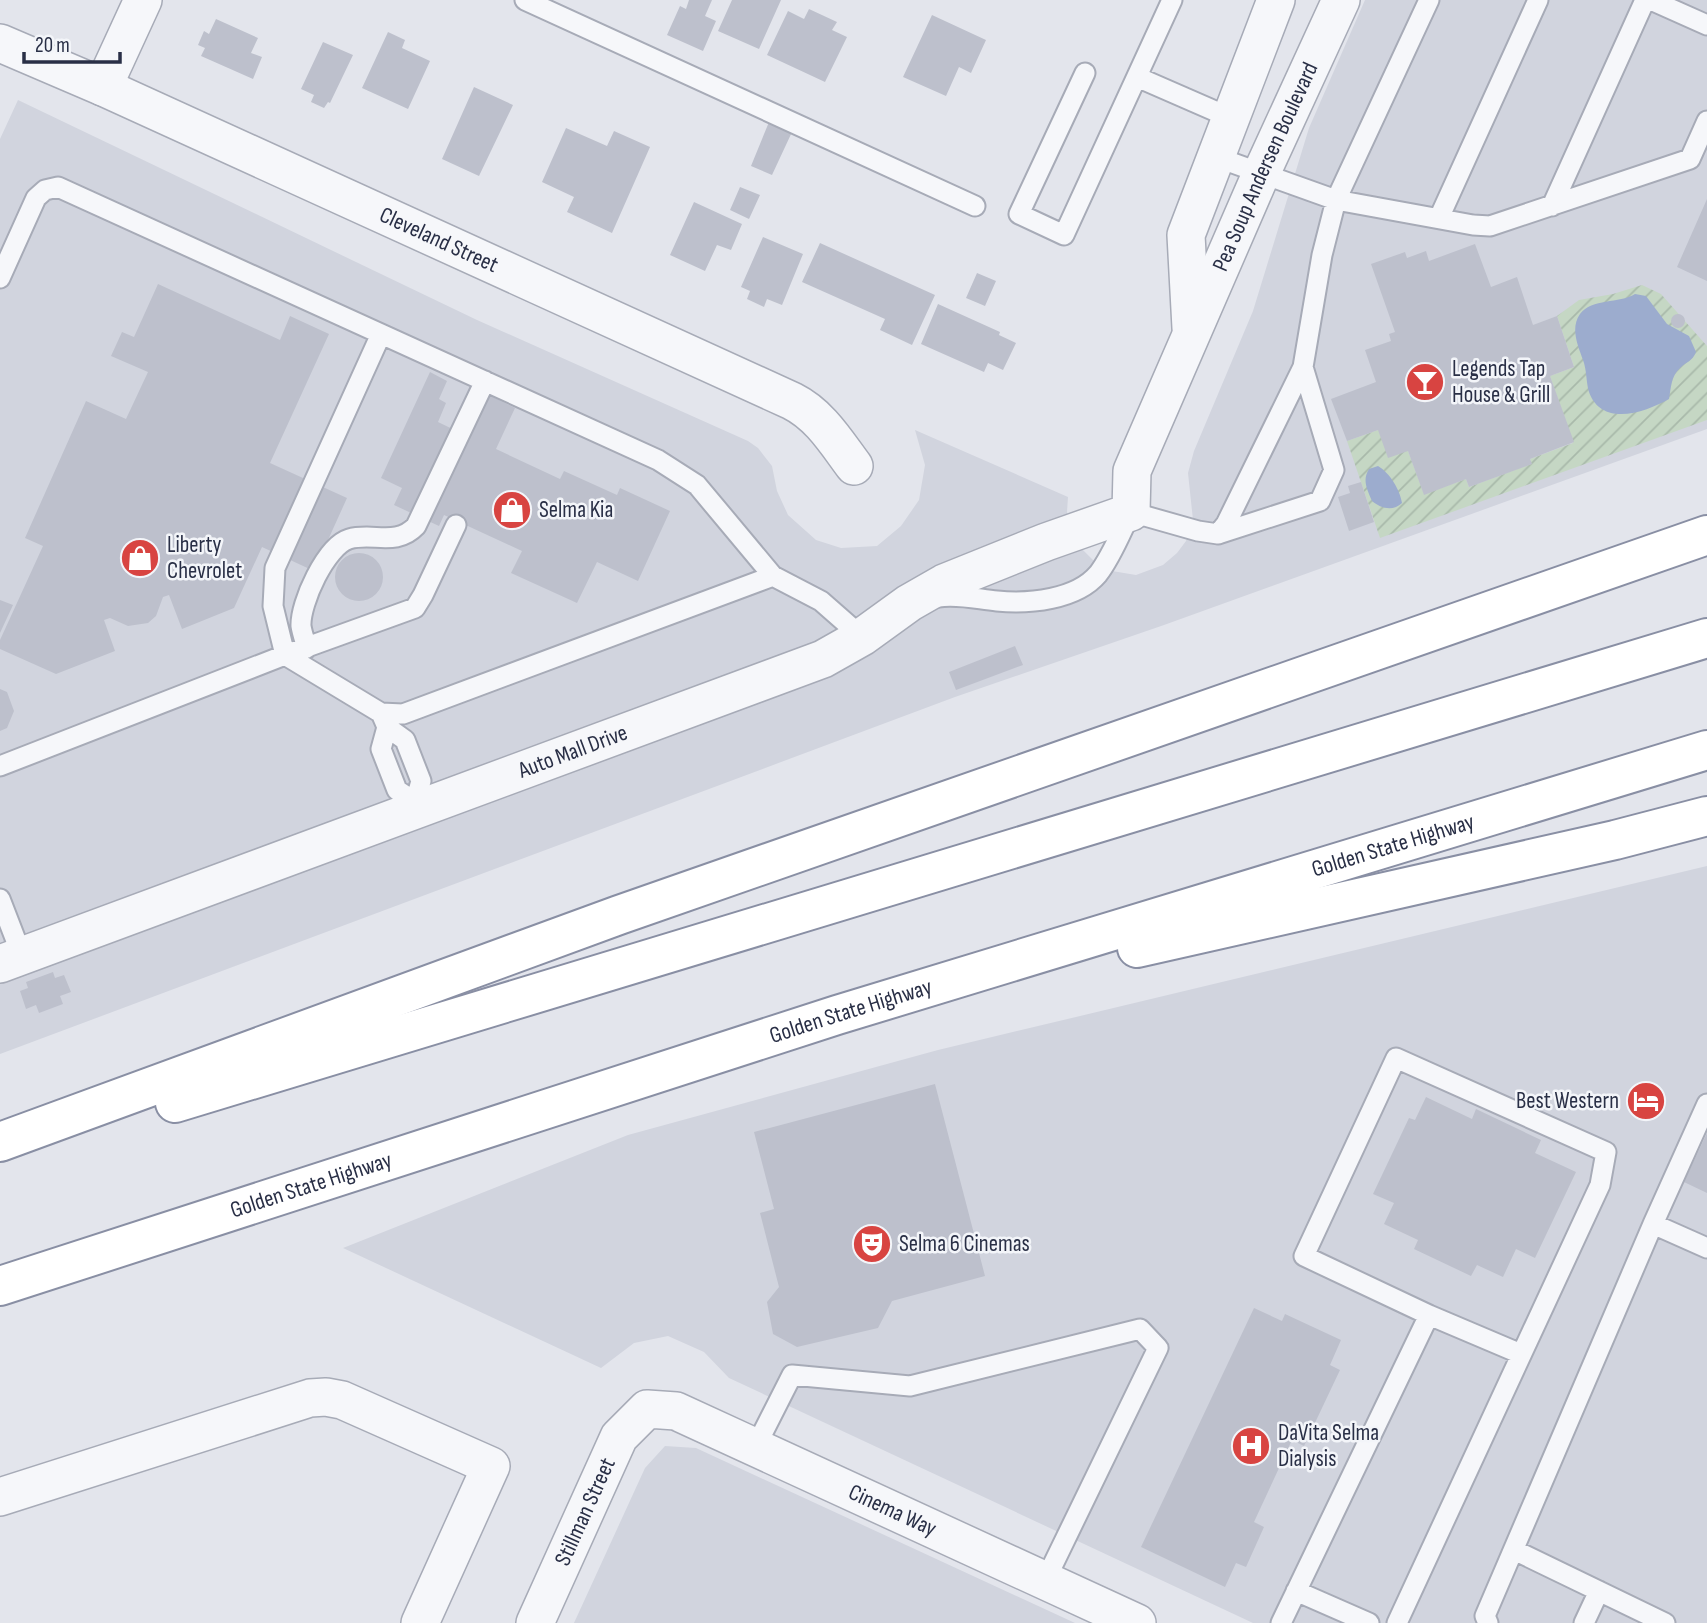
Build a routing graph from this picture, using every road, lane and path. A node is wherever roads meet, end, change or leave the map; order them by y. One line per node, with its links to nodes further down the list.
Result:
1 (143, 0): 14 (street)
2 (525, 0): 21 (lane)
3 (1172, 0): 13 (lane)
4 (1276, 0): 15 (street, Pea Soup Andersen Boulevard)
5 (1341, 0): 19 (street, Pea Soup Andersen Boulevard)
6 (1429, 0): 20 (lane)
7 (1538, 0): 23 (lane)
8 (1645, 0): 22 (lane)
9 (1651, 0): 10 (lane)
10 (1707, 25)
11 (0, 43): 14 (street, Cleveland Street)
12 (1085, 73): 13 (lane)
13 (1137, 77): 15 (lane)
14 (103, 87): 29 (street, Cleveland Street)
15 (1231, 118): 18 (street, Pea Soup Andersen Boulevard)
16 (1707, 121): 17 (lane)
17 (1698, 156): 22 (lane)
18 (1216, 157): 19 (lane); 26 (street, Pea Soup Andersen Boulevard)
19 (1261, 174): 20 (lane); 26 (street, Pea Soup Andersen Boulevard)
20 (1336, 200): 23 (lane); 27 (lane)
21 (975, 206)
22 (1552, 206): 23 (lane)
23 (1439, 218)
24 (0, 278): 25 (lane)
25 (381, 334): 28 (lane); 39 (lane)
26 (1192, 336): 30 (street, Pea Soup Andersen Boulevard)
27 (1303, 367): 32 (lane); 32 (lane)
28 (485, 381): 34 (lane); 38 (lane)
29 (854, 467)
30 (1131, 512): 32 (lane); 35 (street, Auto Mall Drive); 35 (lane)
31 (456, 525): 38 (lane)
32 (1218, 534)
33 (1707, 535): 49 (highway)
34 (774, 576): 36 (lane); 40 (lane)
35 (899, 609): 36 (street, Auto Mall Drive)
36 (862, 637): 43 (street, Auto Mall Drive)
37 (1707, 638): 50 (highway)
38 (307, 648): 39 (lane)
39 (285, 655): 40 (lane); 42 (lane)
40 (384, 720): 43 (lane)
41 (1707, 750): 47 (highway, Golden State Highway)
42 (0, 766)
43 (416, 806): 46 (street, Auto Mall Drive)
44 (1707, 816): 47 (highway)
45 (0, 900): 46 (lane)
46 (11, 960)
47 (837, 1015): 53 (highway, Golden State Highway)
48 (1707, 1104): 51 (lane)
49 (0, 1142)
50 (0, 1156)
51 (1653, 1224): 52 (lane); 59 (lane)
52 (1707, 1248)
53 (0, 1286)
54 (1429, 1315): 55 (lane); 55 (lane); 61 (lane)
55 (1521, 1354): 68 (lane)
56 (647, 1409): 57 (street, Cinema Way); 64 (street, Stillman Street)
57 (755, 1448): 60 (street, Cinema Way); 60 (lane)
58 (0, 1497): 63 (street)
59 (1514, 1550): 62 (lane); 69 (lane)
60 (1045, 1581): 65 (street, Cinema Way)
61 (1296, 1591): 66 (lane); 67 (lane)
62 (1599, 1591): 70 (lane); 71 (lane)
63 (420, 1623)
64 (536, 1623)
65 (1137, 1623)
66 (1281, 1623)
67 (1369, 1623)
68 (1397, 1623)
69 (1488, 1623)
70 (1584, 1623)
71 (1665, 1623)

